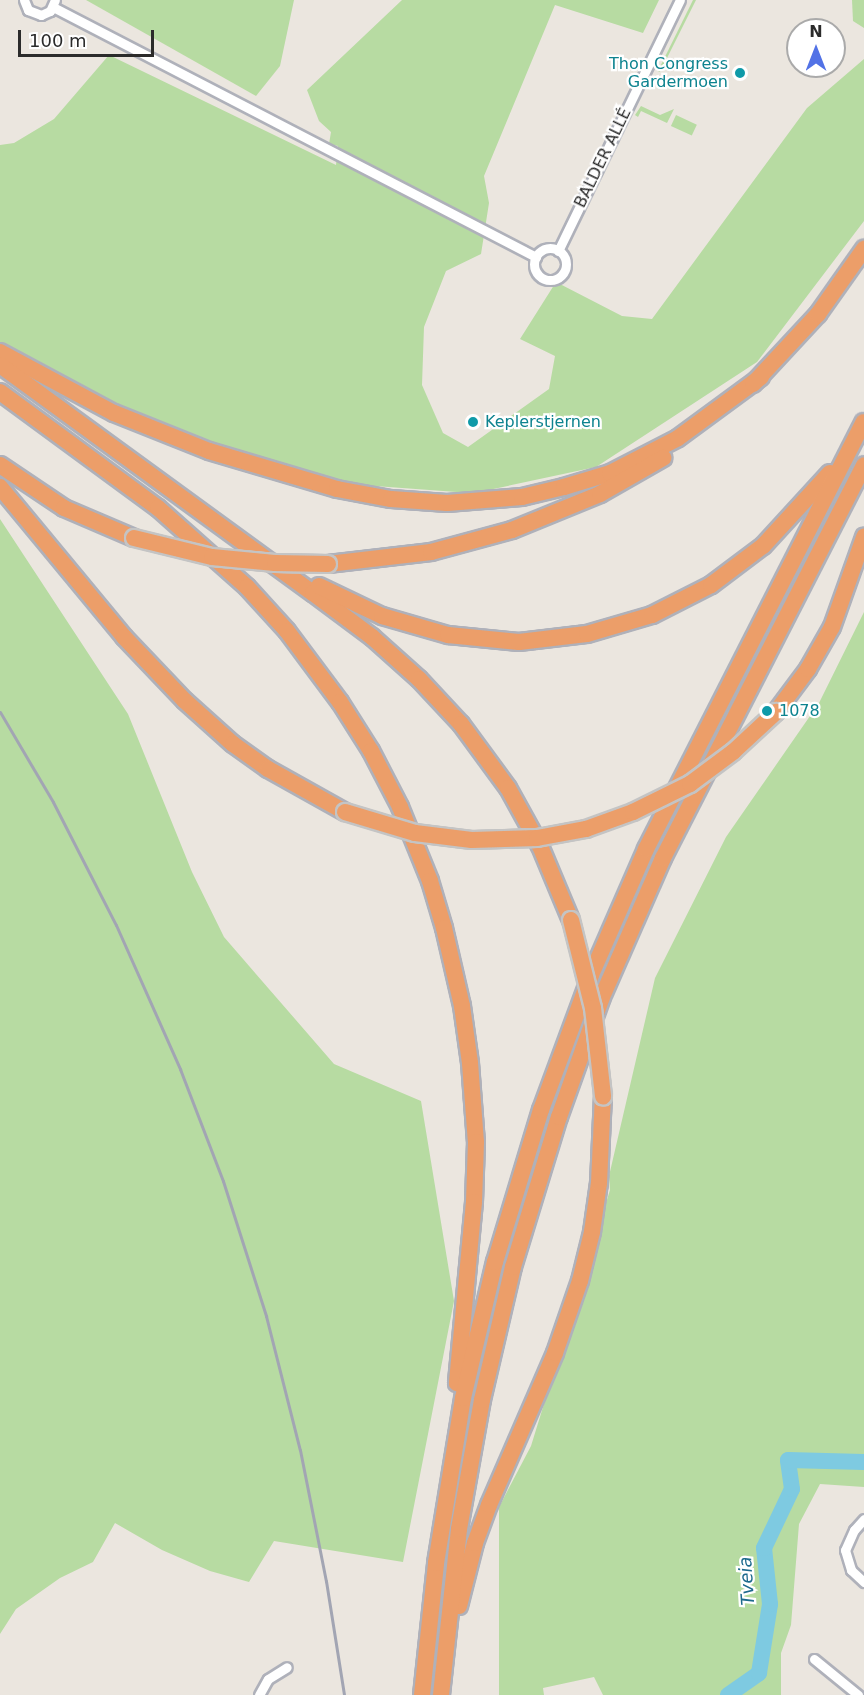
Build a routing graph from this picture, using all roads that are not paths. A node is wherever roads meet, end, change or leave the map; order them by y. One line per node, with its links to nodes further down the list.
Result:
1 (24, 0): 3 (street)
2 (680, 0): 5 (street, BALDER ALLÉ)
3 (54, 4): 6 (street)
4 (864, 249): 9 (highway)
5 (558, 251): 6 (street); 6 (street)
6 (536, 256)
7 (0, 352): 9 (highway)
8 (0, 365): 17 (highway)
9 (761, 377): 13 (highway, bridge)
10 (0, 392): 18 (highway)
11 (864, 422): 12 (highway)
12 (855, 438): 17 (highway); 18 (highway)
13 (0, 465)
14 (864, 465): 23 (highway)
15 (0, 487): 16 (highway, bridge)
16 (864, 537)
17 (248, 545): 23 (highway, bridge)
18 (450, 1470): 25 (highway)
19 (864, 1520): 20 (street)
20 (864, 1582)
21 (814, 1659): 26 (street)
22 (287, 1667): 24 (street)
23 (442, 1689)
24 (259, 1695)
25 (422, 1695)
26 (858, 1695)

